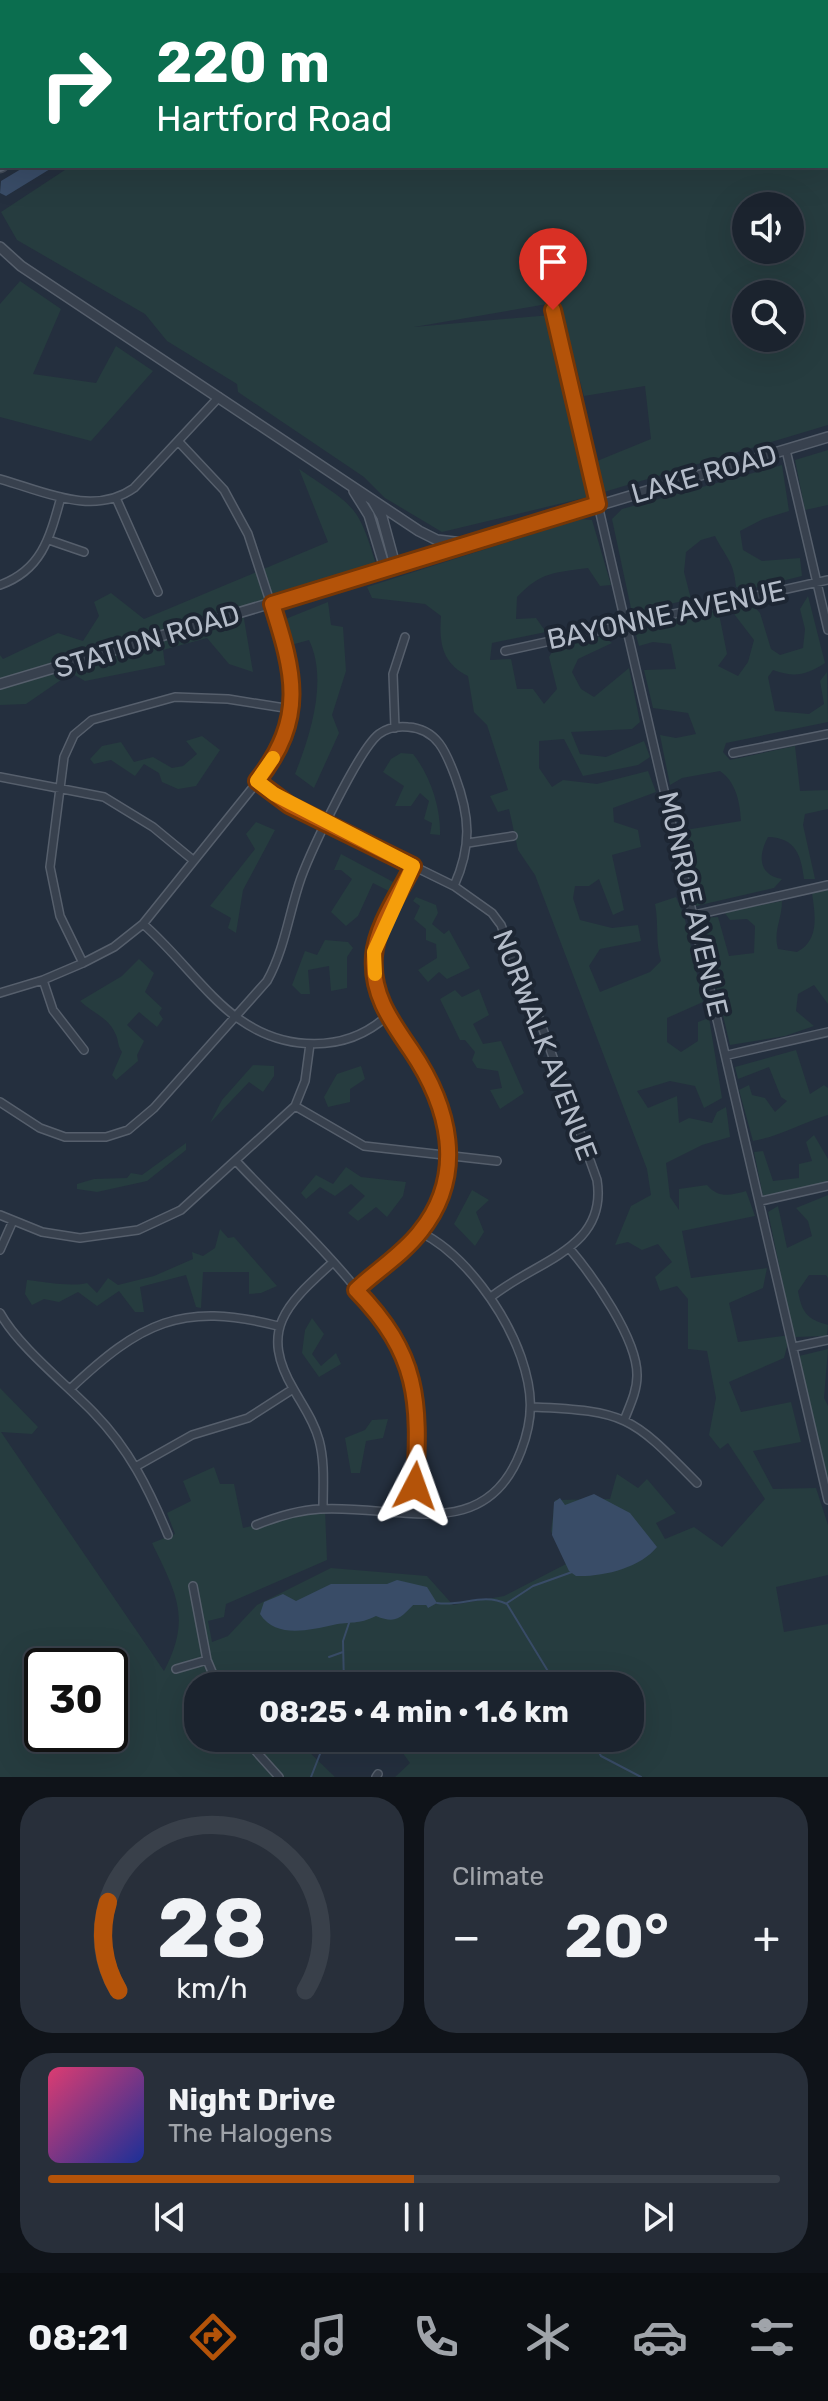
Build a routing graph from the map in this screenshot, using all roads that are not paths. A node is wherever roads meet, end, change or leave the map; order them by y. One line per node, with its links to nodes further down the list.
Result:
1 (0, 247): 3 (street)
2 (0, 256): 3 (street)
3 (21, 266): 5 (street)
4 (553, 310): 14 (street, MONROE AVENUE)
5 (219, 397): 7 (street); 10 (street)
6 (828, 437): 8 (street, LAKE ROAD)
7 (178, 441): 13 (street); 23 (street)
8 (786, 450): 14 (street, LAKE ROAD); 20 (street)
9 (0, 479): 11 (street)
10 (347, 483): 12 (street); 18 (street)
11 (61, 497): 13 (street); 15 (street)
12 (370, 497): 16 (street); 18 (street)
13 (116, 498): 22 (street)
14 (598, 504): 16 (street, LAKE ROAD); 24 (street, MONROE AVENUE)
15 (49, 540): 17 (street); 21 (street)
16 (470, 544): 18 (street, LAKE ROAD)
17 (84, 552)
18 (390, 567): 23 (street, STATION ROAD)
19 (828, 580): 20 (street, BAYONNE AVENUE)
20 (816, 583): 24 (street, BAYONNE AVENUE); 25 (street)
21 (0, 585)
22 (158, 592)
23 (272, 604): 28 (street, STATION ROAD); 29 (street)
24 (628, 623): 27 (street, BAYONNE AVENUE); 43 (street, MONROE AVENUE)
25 (828, 630)
26 (405, 637): 30 (street)
27 (505, 651)
28 (0, 684)
29 (291, 709): 34 (street); 35 (street)
30 (395, 728): 36 (street); 38 (street)
31 (828, 734): 32 (street)
32 (733, 753)
33 (0, 777): 35 (street)
34 (257, 781): 36 (street, NORWALK AVENUE); 39 (street)
35 (59, 785): 39 (street); 45 (street)
36 (327, 824): 40 (street, NORWALK AVENUE); 49 (street)
37 (513, 836): 38 (street)
38 (468, 843): 42 (street)
39 (193, 860): 44 (street)
40 (413, 866): 42 (street, NORWALK AVENUE); 48 (street)
41 (828, 885): 43 (street)
42 (454, 886): 64 (street, NORWALK AVENUE)
43 (695, 915): 53 (street, MONROE AVENUE)
44 (143, 924): 45 (street); 49 (street)
45 (83, 963): 46 (street)
46 (43, 980): 47 (street); 52 (street)
47 (0, 993)
48 (387, 1016): 51 (street); 56 (street)
49 (236, 1018): 51 (street); 54 (street)
50 (828, 1032): 53 (street)
51 (310, 1044): 55 (street)
52 (84, 1050)
53 (728, 1055): 60 (street, MONROE AVENUE)
54 (0, 1102)
55 (295, 1106): 56 (street); 58 (street)
56 (448, 1158): 57 (street); 63 (street)
57 (497, 1161)
58 (237, 1162): 62 (street); 66 (street)
59 (828, 1186): 60 (street)
60 (761, 1201): 72 (street, MONROE AVENUE)
61 (0, 1215): 62 (street)
62 (12, 1223): 65 (street)
63 (420, 1232): 67 (street); 68 (street)
64 (569, 1248): 68 (street, NORWALK AVENUE); 76 (street)
65 (0, 1250)
66 (332, 1263): 67 (street); 70 (street)
67 (356, 1290): 81 (street)
68 (491, 1297): 75 (street)
69 (0, 1313): 73 (street)
70 (278, 1326): 73 (street); 74 (street)
71 (828, 1340): 72 (street)
72 (794, 1347): 79 (street, MONROE AVENUE)
73 (70, 1389): 77 (street)
74 (293, 1389): 77 (street); 80 (street)
75 (533, 1407): 76 (street); 81 (street)
76 (625, 1418): 78 (street)
77 (137, 1466): 83 (street)
78 (697, 1483)
79 (828, 1497)
80 (323, 1509): 81 (street); 82 (street)
81 (413, 1513)
82 (256, 1525)
83 (168, 1535)
84 (193, 1586): 85 (street)
85 (207, 1660): 86 (street); 87 (street)
86 (176, 1669)
87 (212, 1672)
88 (257, 1752): 89 (street)
89 (279, 1777)

